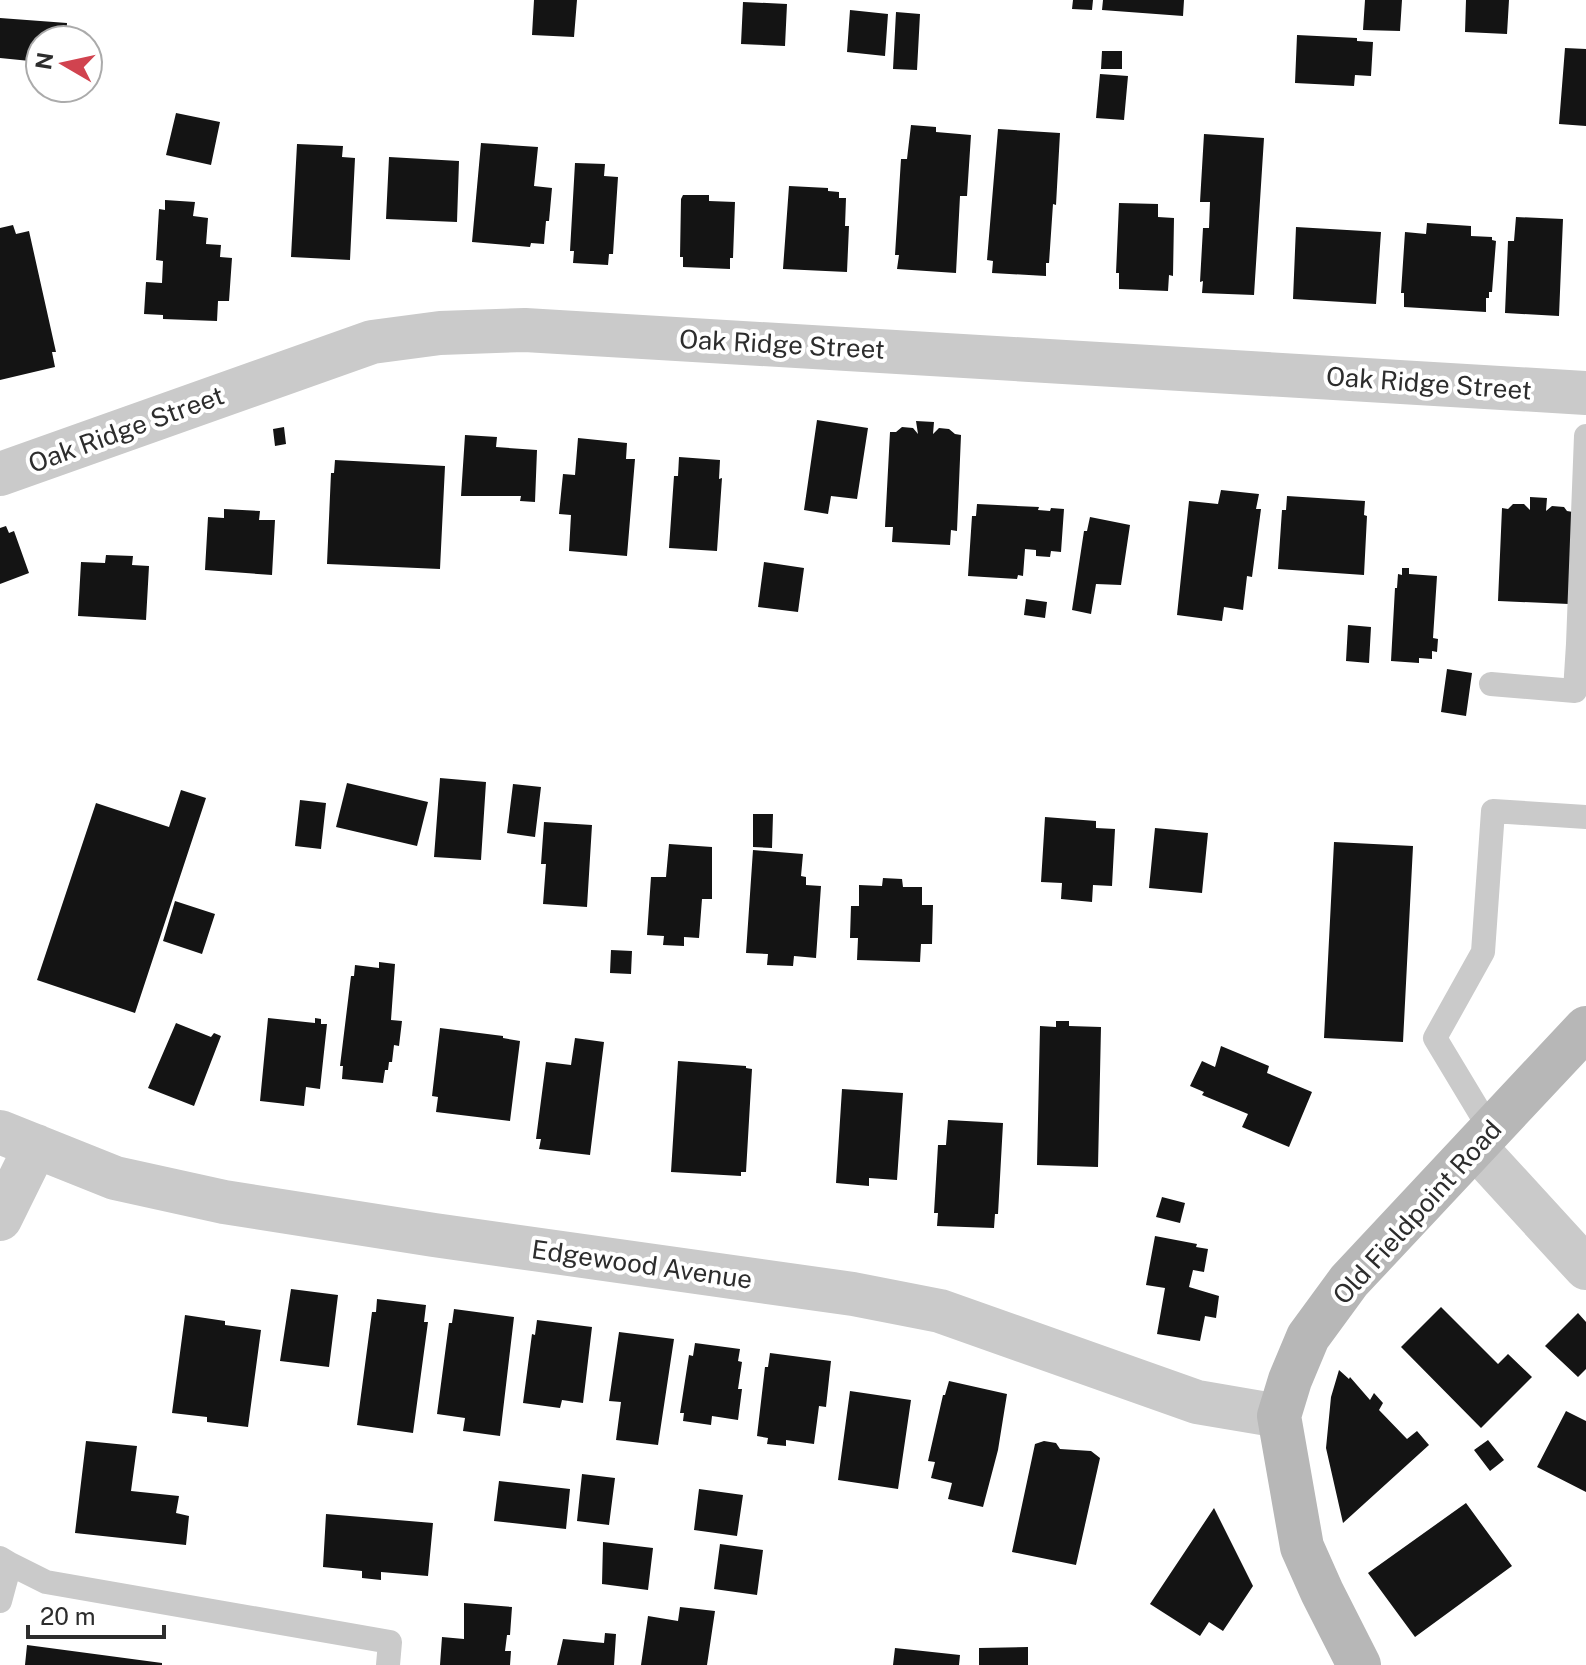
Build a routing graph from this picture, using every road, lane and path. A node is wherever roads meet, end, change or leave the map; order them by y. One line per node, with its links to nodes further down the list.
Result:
1 (1586, 393): 3 (street, Oak Ridge Street)
2 (1586, 436): 4 (lane)
3 (0, 474)
4 (1582, 644): 5 (lane)
5 (1491, 684)
6 (1586, 817): 9 (lane)
7 (1586, 1028): 9 (main road, Old Fieldpoint Road)
8 (18, 1139): 10 (street); 12 (street, Edgewood Avenue)
9 (1483, 1139): 11 (street); 12 (main road, Old Fieldpoint Road)
10 (0, 1219)
11 (1586, 1268)
12 (1279, 1416): 15 (main road)
13 (5, 1561): 14 (lane); 16 (lane)
14 (0, 1601)
15 (1355, 1663)
16 (388, 1665)

